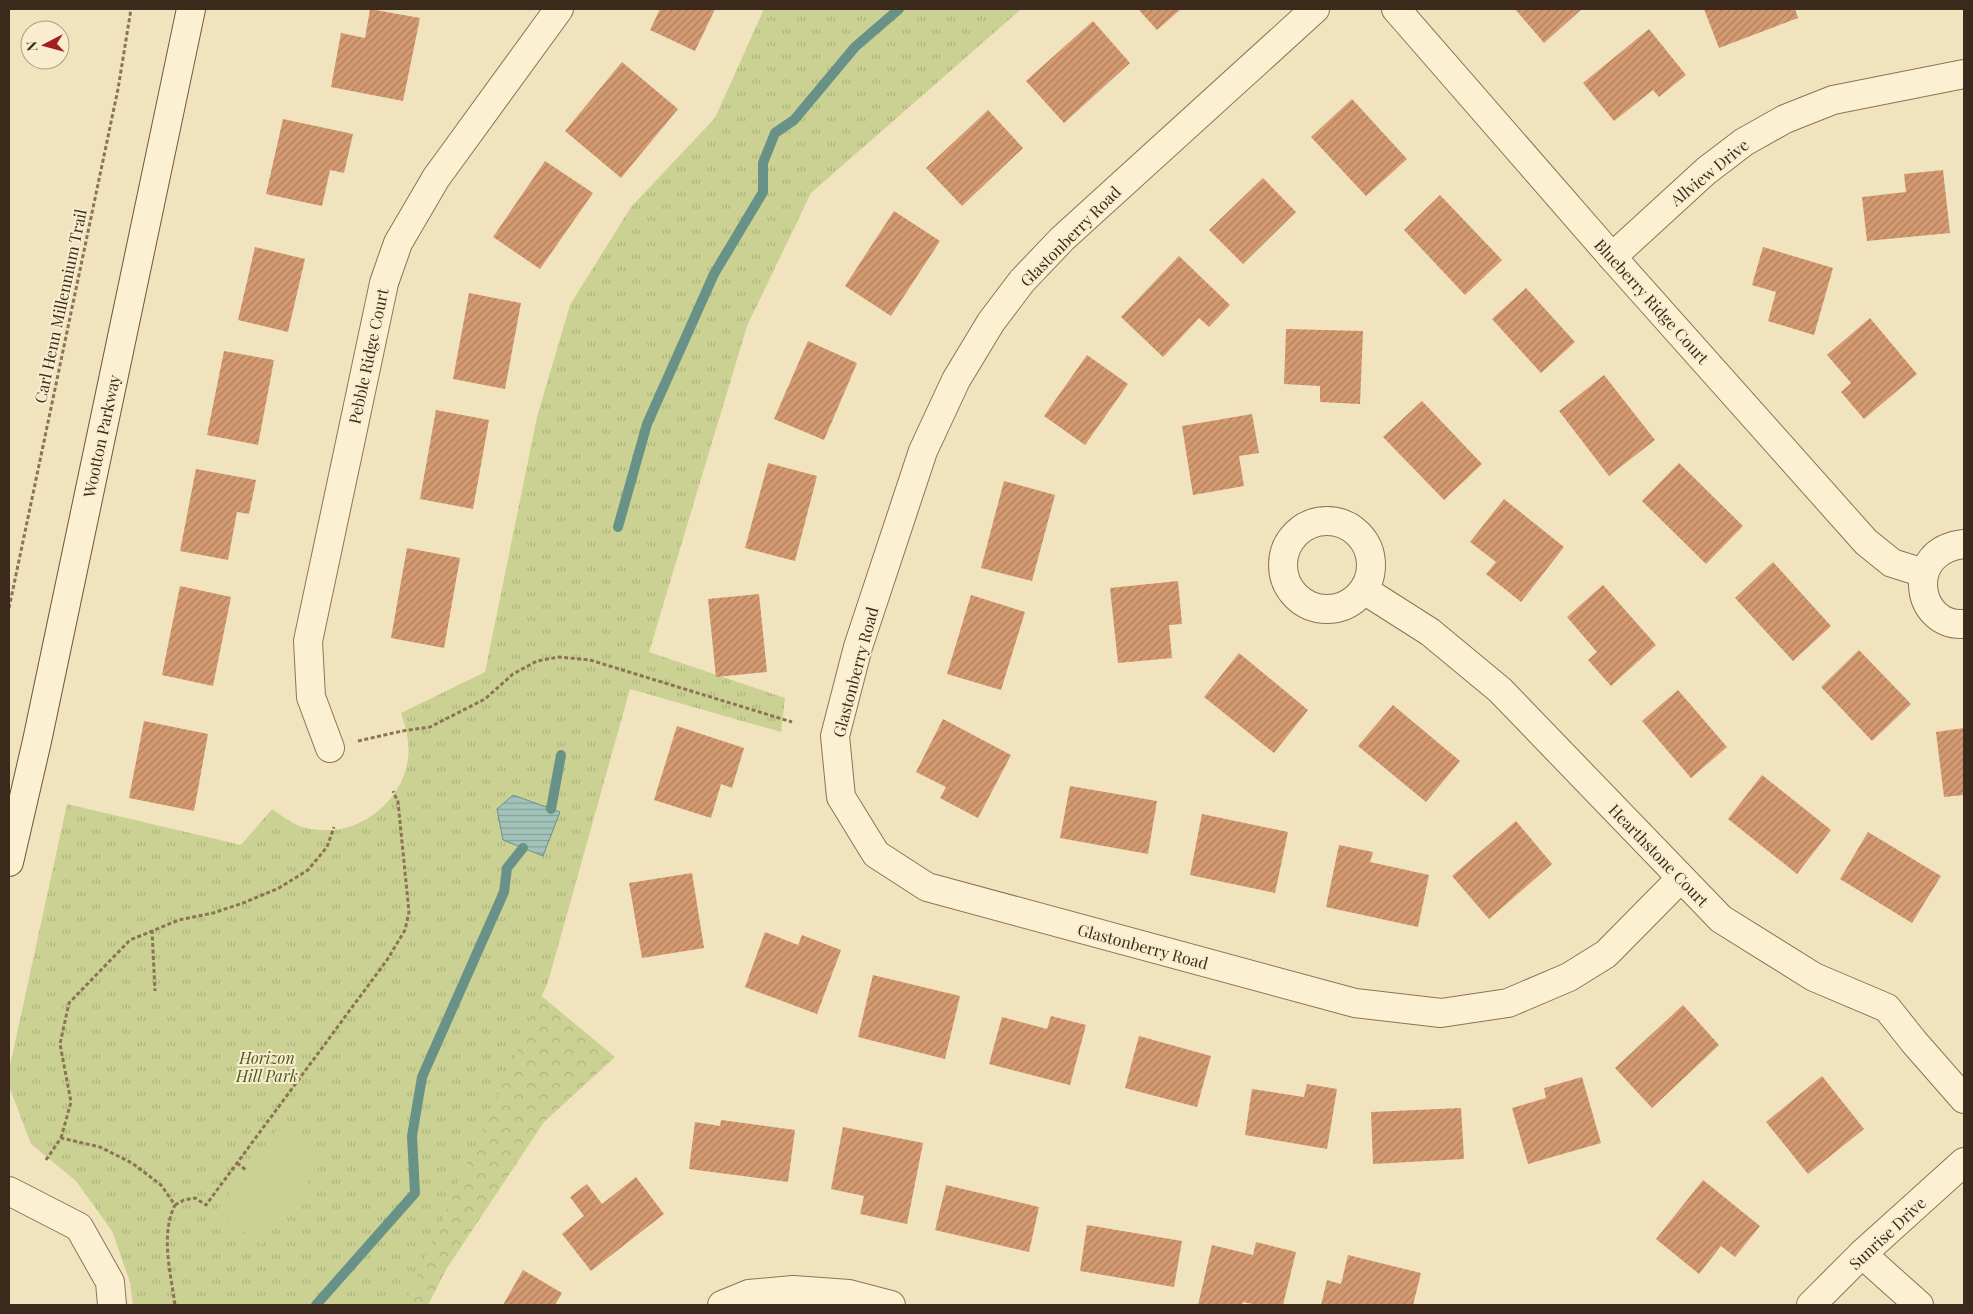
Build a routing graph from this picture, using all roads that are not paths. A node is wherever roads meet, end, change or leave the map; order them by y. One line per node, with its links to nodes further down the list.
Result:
1 (191, 9): 12 (street, Wootton Parkway)
2 (559, 9): 11 (street, Pebble Ridge Court)
3 (1315, 9): 13 (street, Glastonberry Road)
4 (1396, 9): 6 (street, Blueberry Ridge Court)
5 (1964, 74): 6 (street, Allview Drive)
6 (1612, 257): 8 (street, Blueberry Ridge Court)
7 (1964, 544): 8 (street)
8 (1924, 573): 10 (street)
9 (1364, 590): 13 (street, Hearthstone Court)
10 (1964, 624)
11 (330, 748)
12 (9, 862)
13 (1680, 879): 14 (street, Hearthstone Court)
14 (1964, 1099)
15 (1964, 1162): 17 (street, Sunrise Drive)
16 (9, 1191): 18 (street)
17 (1862, 1254): 21 (street, Sunrise Drive); 22 (street)
18 (112, 1305)
19 (722, 1305): 20 (street)
20 (891, 1305)
21 (1811, 1305)
22 (1919, 1305)

